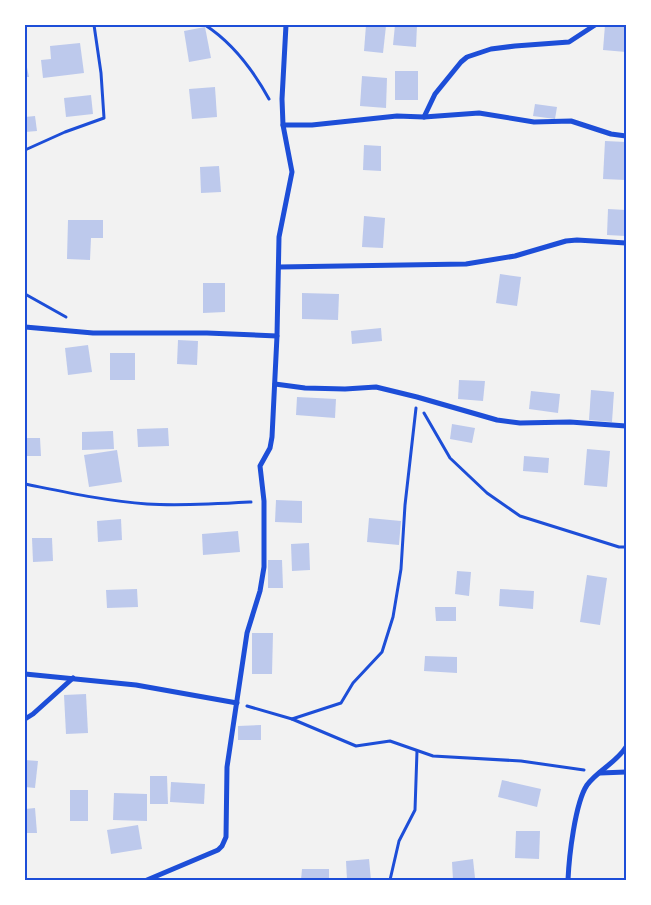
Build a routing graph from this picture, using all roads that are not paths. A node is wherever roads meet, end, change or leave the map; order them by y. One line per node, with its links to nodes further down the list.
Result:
1 (286, 25): 4 (street)
2 (595, 25): 3 (street)
3 (424, 117): 4 (street); 5 (street)
4 (283, 125): 7 (street)
5 (626, 136)
6 (626, 243): 7 (street)
7 (279, 267): 9 (street)
8 (25, 327): 9 (street)
9 (277, 336): 10 (street)
10 (275, 384): 11 (street); 14 (street)
11 (626, 426)
12 (25, 674): 13 (street)
13 (73, 678): 14 (street); 15 (street)
14 (237, 702): 19 (street)
15 (25, 719)
16 (626, 747): 18 (street)
17 (626, 772): 18 (street)
18 (600, 773): 20 (street)
19 (147, 880)
20 (568, 880)

